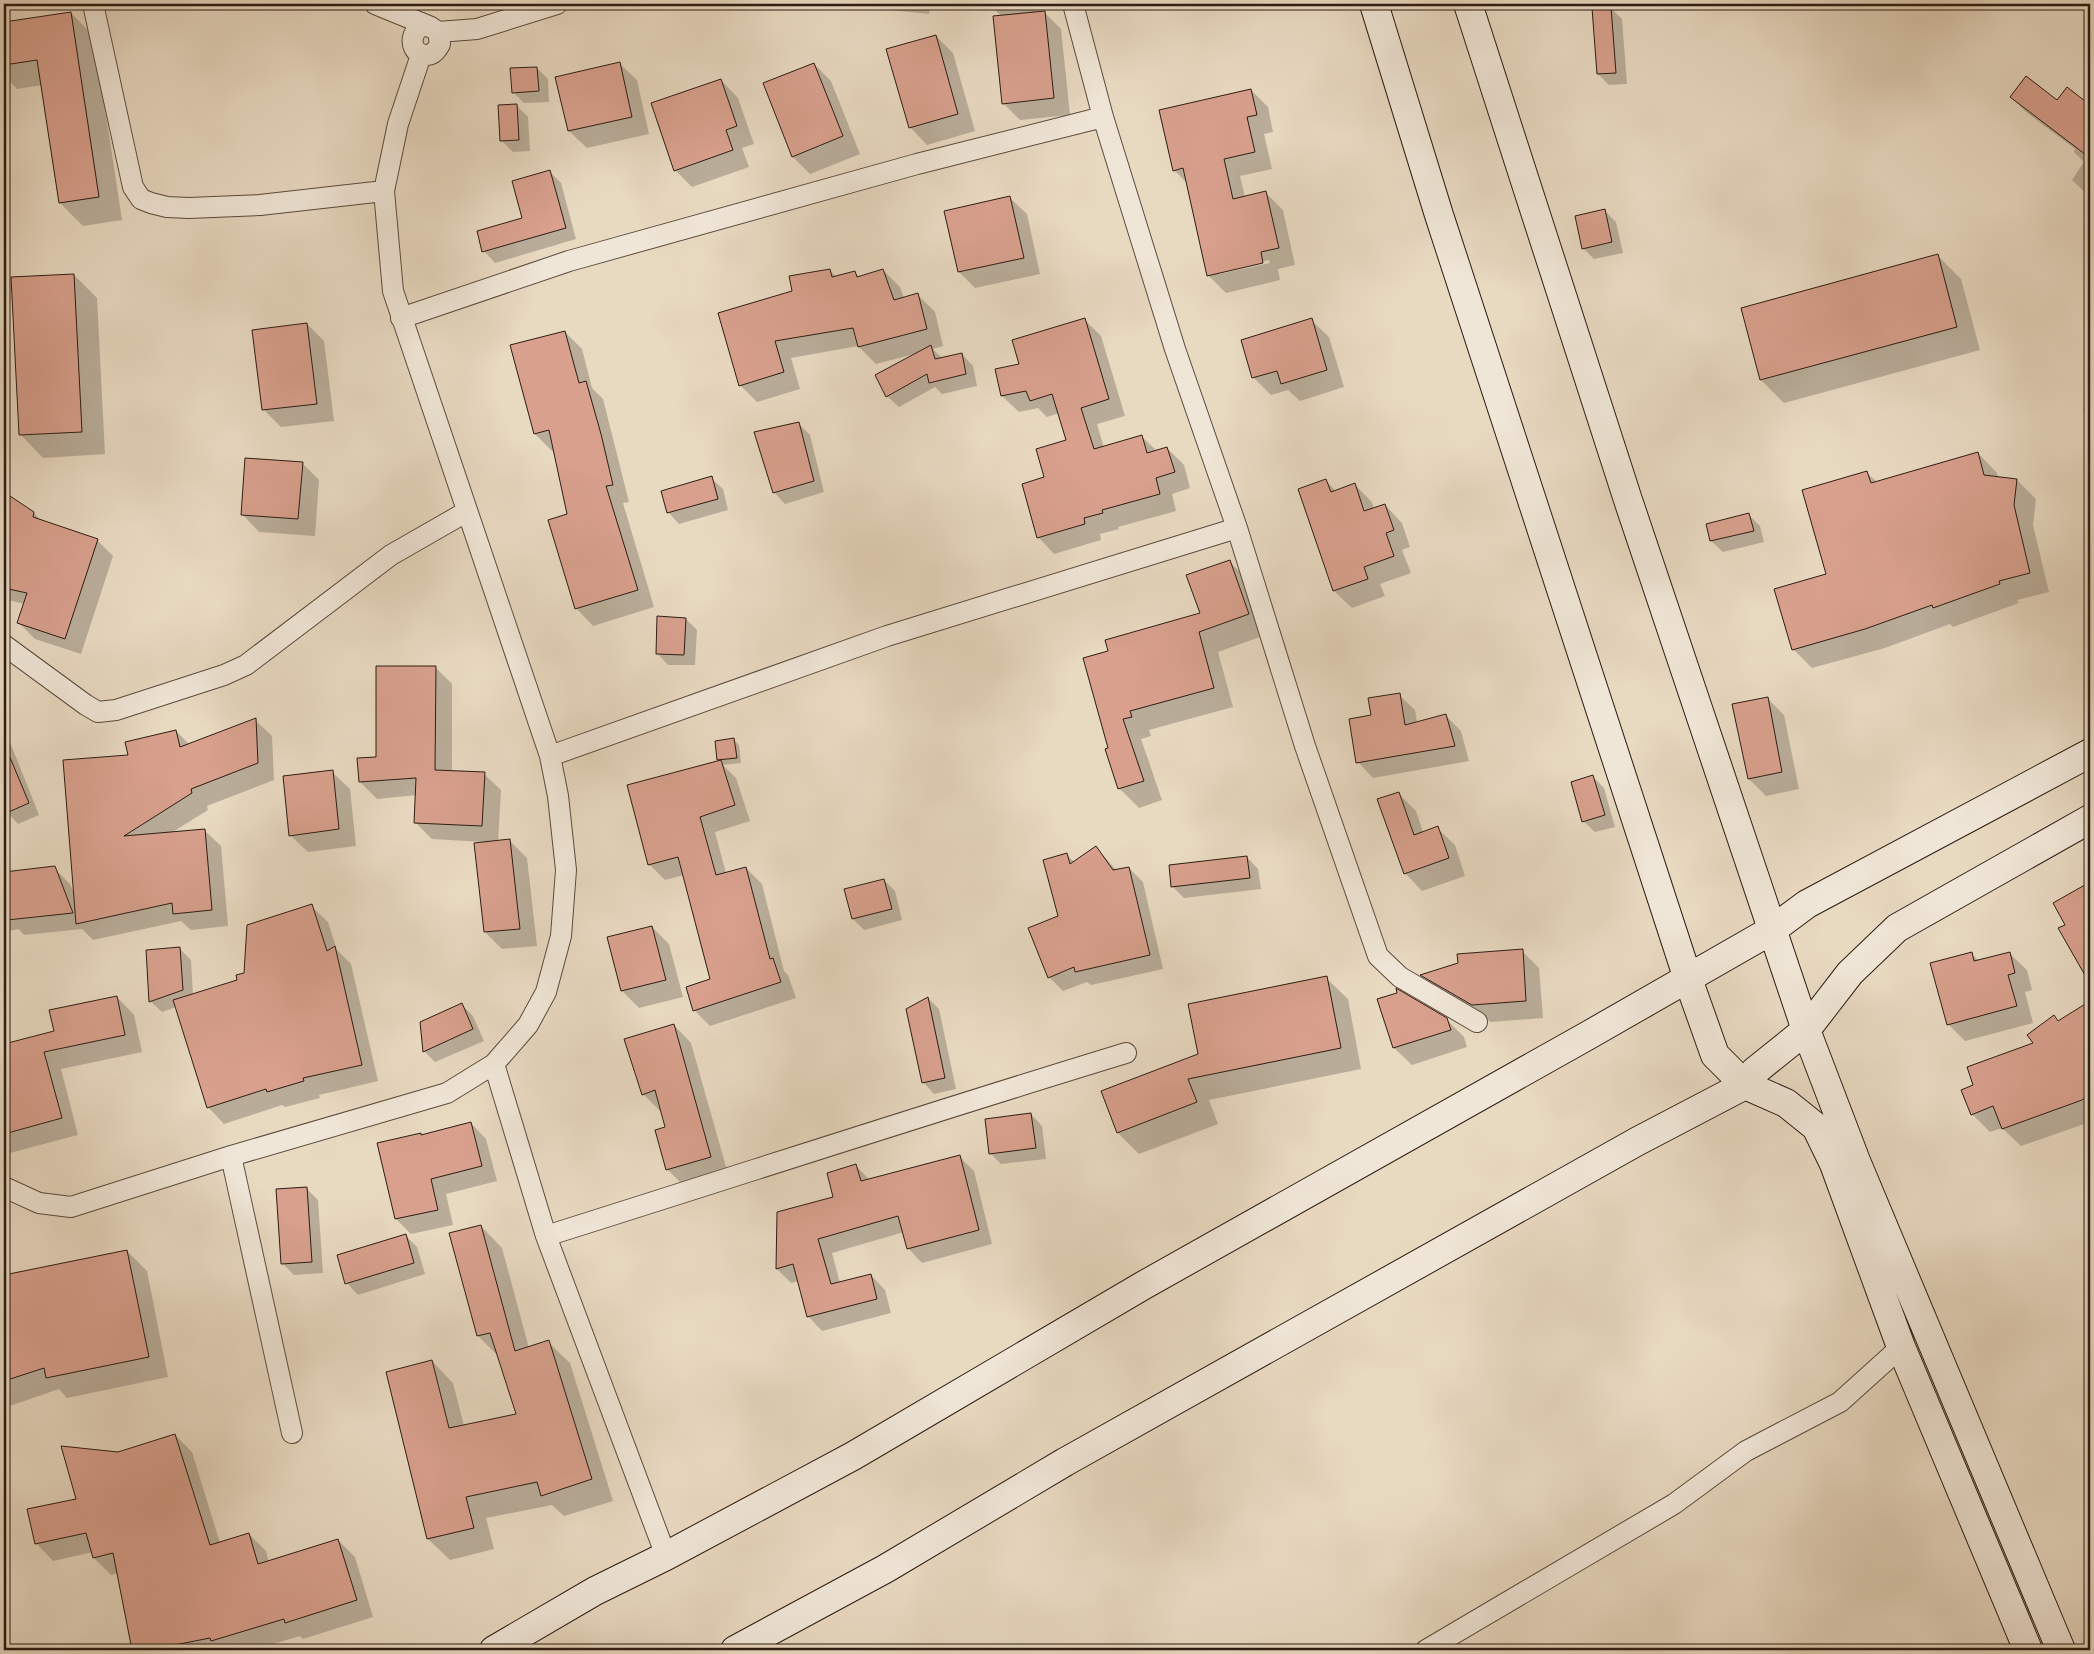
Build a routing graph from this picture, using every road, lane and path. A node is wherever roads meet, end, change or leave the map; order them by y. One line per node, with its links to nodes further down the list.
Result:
1 (93, 4): 10 (street)
2 (374, 4): 7 (street); 8 (street)
3 (557, 4): 7 (street)
4 (1073, 4): 9 (street)
5 (1374, 4): 19 (street)
6 (1468, 4): 18 (street)
7 (437, 34): 8 (street)
8 (416, 47): 10 (street)
9 (1102, 117): 11 (street); 13 (street)
10 (384, 191): 11 (street)
11 (401, 318): 12 (street)
12 (466, 512): 14 (street); 16 (street)
13 (1237, 528): 16 (street); 20 (street)
14 (4, 645)
15 (2090, 753): 18 (street)
16 (550, 756): 23 (street)
17 (2090, 819): 21 (street)
18 (1772, 930): 19 (street); 21 (street)
19 (1688, 978): 24 (street); 30 (street)
20 (1477, 1022)
21 (1806, 1030): 24 (street); 35 (street)
22 (1126, 1053): 27 (street)
23 (494, 1064): 25 (street); 27 (street)
24 (1745, 1085): 28 (street); 32 (street)
25 (232, 1156): 26 (street); 29 (street)
26 (4, 1187)
27 (546, 1236): 30 (street)
28 (1901, 1347): 33 (street); 34 (street)
29 (292, 1432)
30 (666, 1556): 31 (street)
31 (494, 1650)
32 (735, 1650)
33 (1426, 1650)
34 (2028, 1650)
35 (2061, 1650)

